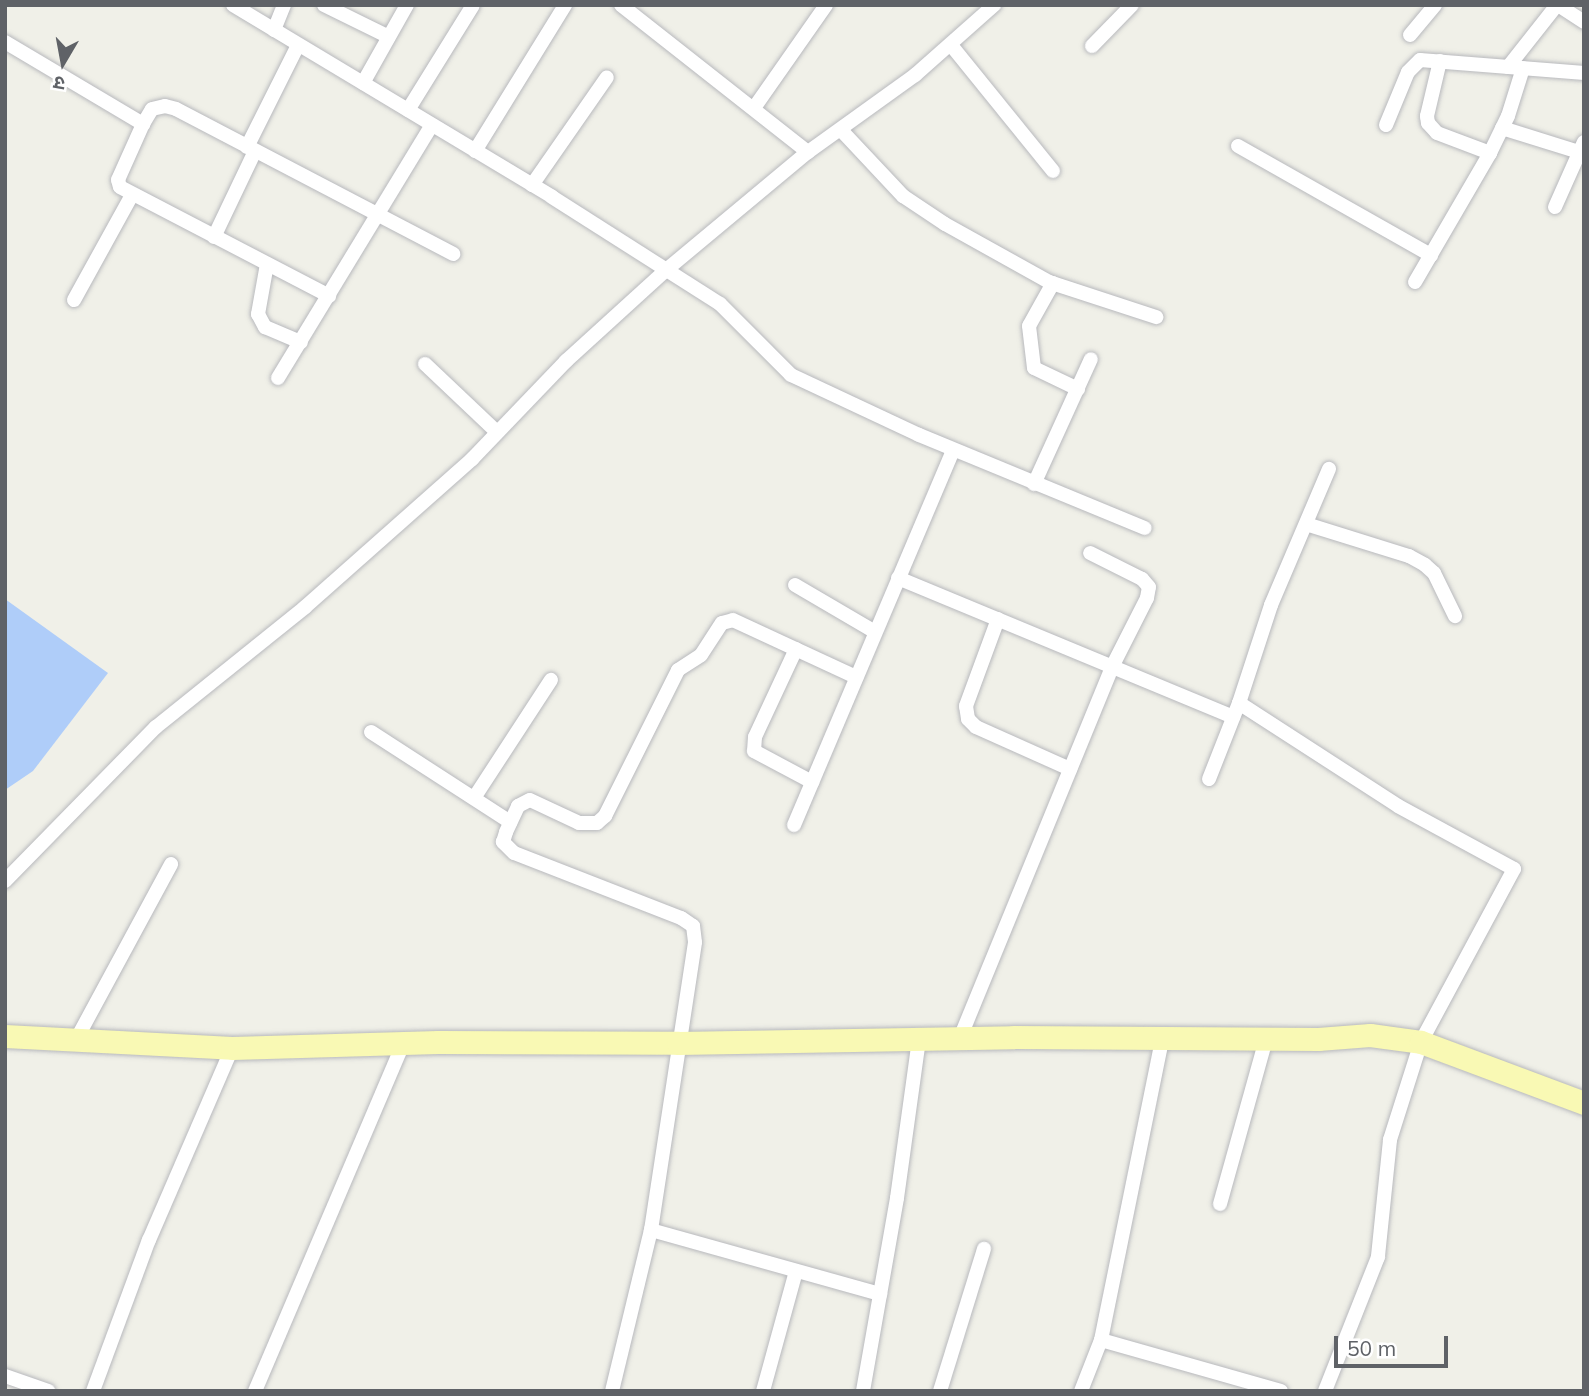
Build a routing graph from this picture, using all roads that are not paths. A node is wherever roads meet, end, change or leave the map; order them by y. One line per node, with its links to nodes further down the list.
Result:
1 (233, 5): 14 (street)
2 (284, 5): 14 (street)
3 (324, 5): 16 (street)
4 (407, 5): 16 (street)
5 (473, 5): 27 (street)
6 (565, 5): 36 (street)
7 (621, 5): 26 (street)
8 (825, 5): 26 (street)
9 (1132, 5): 20 (street)
10 (1435, 5): 15 (street)
11 (1558, 5): 13 (street); 22 (street)
12 (988, 7): 19 (street)
13 (1584, 22)
14 (274, 30): 18 (street)
15 (1409, 35)
16 (389, 37): 25 (street)
17 (5, 42): 28 (street)
18 (298, 45): 25 (street); 35 (street)
19 (951, 45): 32 (street); 39 (street)
20 (1092, 46)
21 (1440, 61): 22 (street); 30 (street); 38 (street)
22 (1515, 68): 23 (street); 31 (street)
23 (1584, 73)
24 (607, 78): 40 (street)
25 (363, 83): 27 (street)
26 (754, 108): 37 (street)
27 (408, 110): 29 (street)
28 (143, 124): 35 (street); 41 (street)
29 (432, 125): 36 (street); 43 (street)
30 (1385, 125)
31 (1502, 128): 34 (street); 38 (street)
32 (841, 130): 37 (street); 50 (street)
33 (1238, 146): 46 (street)
34 (1582, 147): 42 (street)
35 (251, 149): 43 (street); 44 (street)
36 (475, 151): 40 (street)
37 (808, 152): 48 (street)
38 (1490, 153): 46 (street)
39 (1053, 171)
40 (533, 185): 48 (street)
41 (132, 195): 44 (street); 52 (street)
42 (1555, 207)
43 (378, 215): 45 (street); 51 (street)
44 (214, 237): 47 (street)
45 (453, 254)
46 (1430, 255): 49 (street)
47 (267, 264): 51 (street); 54 (street)
48 (665, 271): 59 (street); 60 (street)
49 (1415, 282)
50 (1053, 283): 53 (street); 58 (street)
51 (329, 296): 54 (street)
52 (74, 300)
53 (1156, 317)
54 (301, 342): 57 (street)
55 (1091, 359): 58 (street)
56 (425, 365): 59 (street)
57 (278, 378)
58 (1078, 389): 62 (street)
59 (497, 432): 84 (street)
60 (953, 450): 62 (street); 66 (street)
61 (1329, 469): 63 (street)
62 (1034, 484): 64 (street)
63 (1306, 524): 68 (street); 75 (street)
64 (1145, 528)
65 (1090, 553): 72 (street)
66 (898, 578): 69 (street); 70 (street)
67 (795, 585): 70 (street)
68 (1455, 616)
69 (998, 619): 72 (street); 77 (street)
70 (875, 632): 73 (street)
71 (796, 649): 73 (street); 79 (street); 81 (street)
72 (1112, 667): 75 (street); 77 (street)
73 (856, 677): 79 (street)
74 (551, 680): 80 (street)
75 (1236, 710): 78 (street); 91 (street)
76 (371, 732): 80 (street)
77 (1070, 769): 86 (street)
78 (1209, 779)
79 (812, 782): 82 (street)
80 (474, 798): 81 (street)
81 (510, 822): 92 (street)
82 (794, 825)
83 (171, 864): 90 (street)
84 (5, 881)
85 (5, 1036): 90 (main road)
86 (960, 1038): 87 (main road); 88 (main road)
87 (919, 1039): 92 (main road); 100 (street)
88 (1162, 1039): 89 (main road); 101 (street)
89 (1266, 1039): 91 (main road); 96 (street)
90 (76, 1040): 94 (main road)
91 (1421, 1042): 95 (main road); 112 (street)
92 (678, 1043): 93 (main road); 97 (street)
93 (403, 1044): 94 (main road); 106 (street)
94 (232, 1048): 105 (street)
95 (1584, 1103)
96 (1220, 1204)
97 (650, 1230): 99 (street); 107 (street)
98 (984, 1249): 109 (street)
99 (796, 1271): 100 (street); 108 (street)
100 (880, 1294): 103 (street)
101 (1101, 1340): 110 (street); 111 (street)
102 (5, 1376): 104 (street)
103 (865, 1390)
104 (48, 1391)
105 (93, 1391)
106 (255, 1391)
107 (612, 1391)
108 (763, 1391)
109 (940, 1391)
110 (1081, 1391)
111 (1281, 1391)
112 (1325, 1391)

